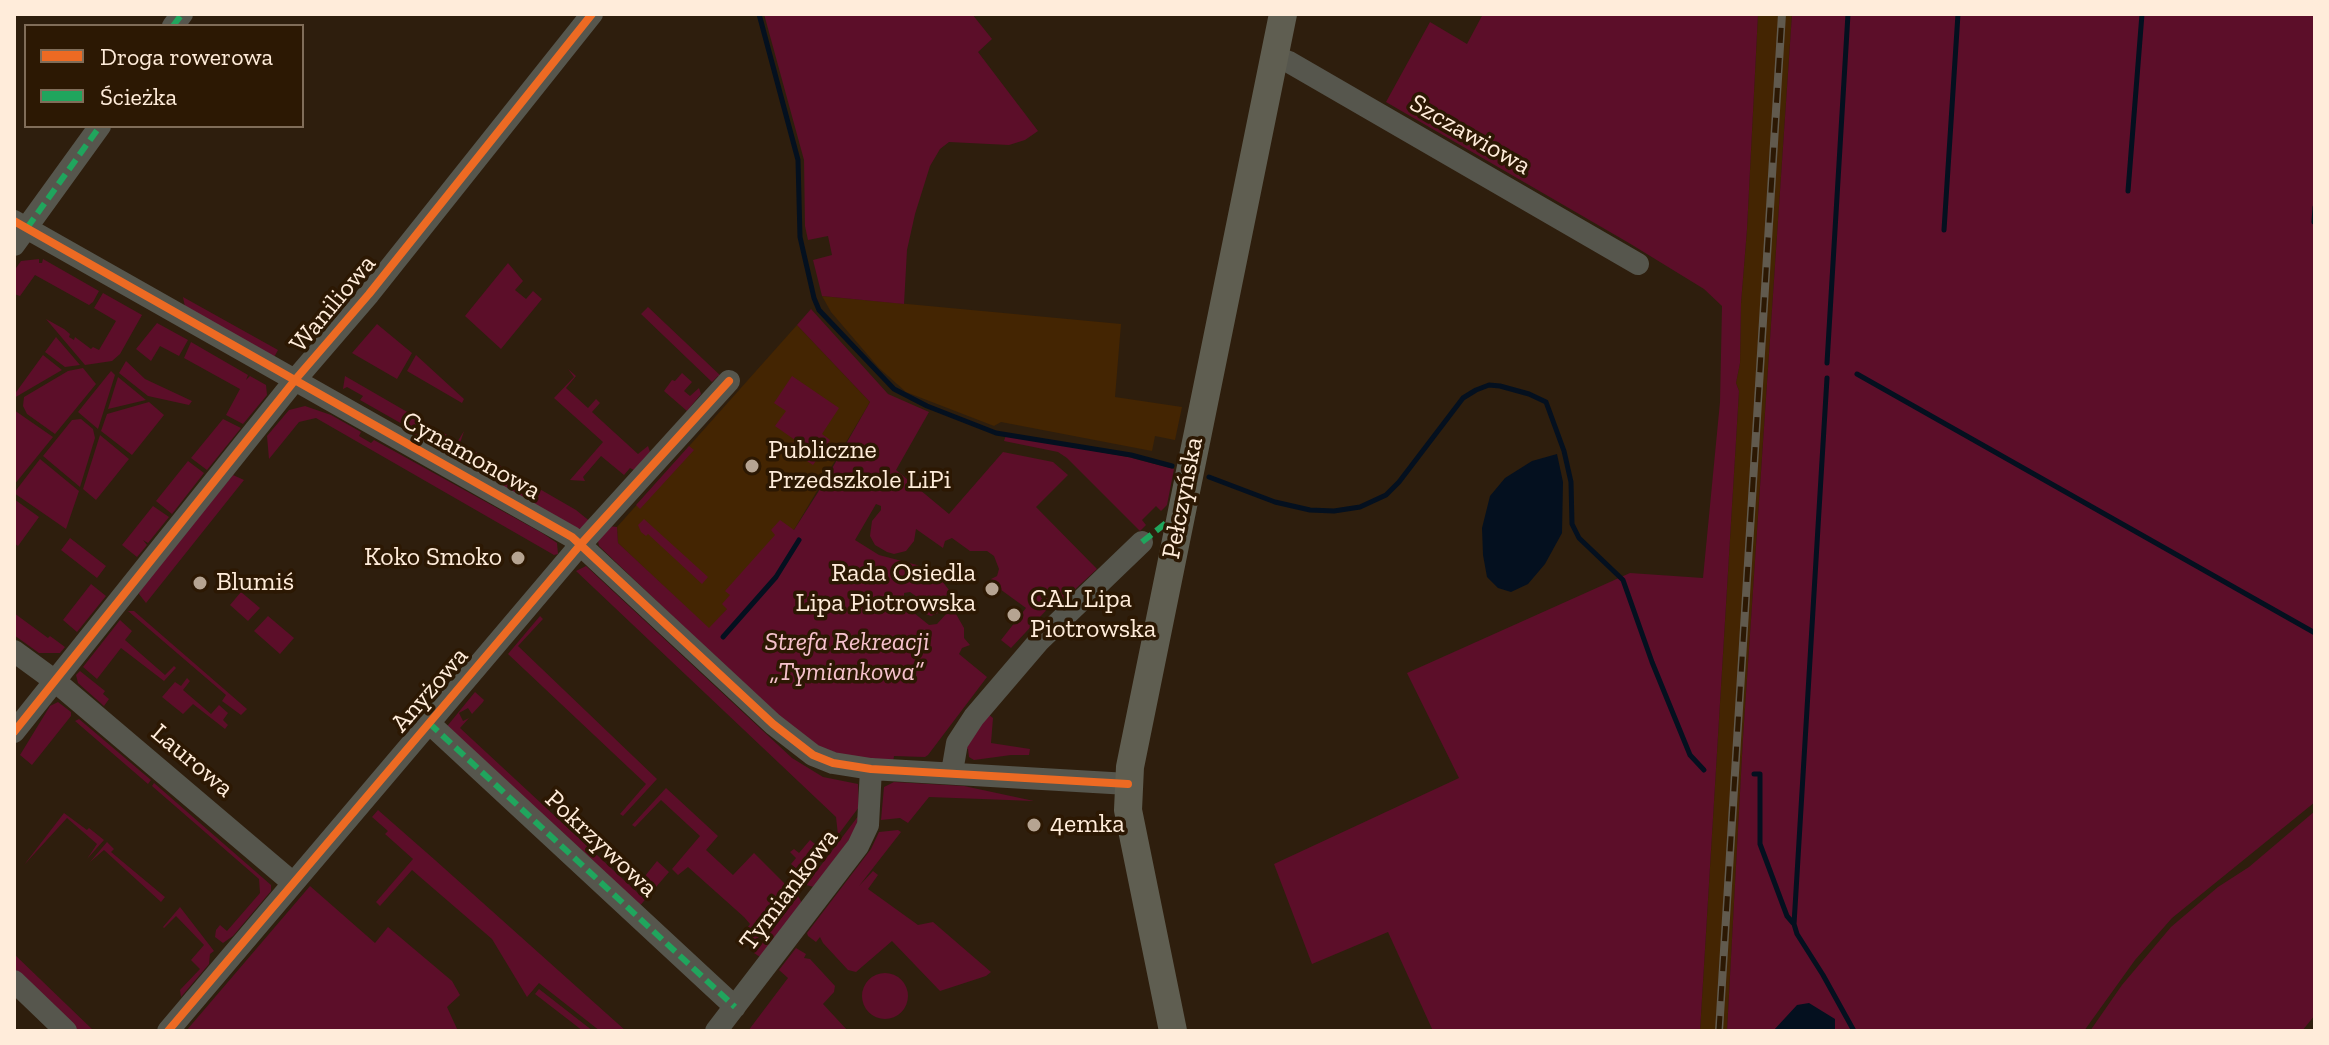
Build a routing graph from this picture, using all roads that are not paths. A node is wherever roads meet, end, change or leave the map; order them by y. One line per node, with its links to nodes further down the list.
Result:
1 (592, 14): 7 (street, Waniliowa)
2 (1283, 14): 3 (main road, Pełczyńska)
3 (1273, 56): 6 (street, Szczawiowa); 17 (main road, Pełczyńska)
4 (98, 128): 5 (street)
5 (18, 231): 7 (street, Cynamonowa)
6 (1638, 264)
7 (295, 380): 10 (street, Cynamonowa); 12 (street, Waniliowa)
8 (729, 381): 10 (street, Anyżowa)
9 (1142, 542): 16 (street)
10 (581, 544): 13 (street, Anyżowa); 15 (street, Cynamonowa)
11 (14, 651): 12 (street, Laurowa)
12 (55, 681): 14 (street, Waniliowa); 18 (street, Laurowa)
13 (429, 723): 18 (street, Anyżowa); 20 (street, Pokrzywowa)
14 (14, 732)
15 (871, 769): 16 (street); 20 (street, Tymiankowa)
16 (952, 772): 17 (street)
17 (1128, 784): 24 (main road, Pełczyńska)
18 (293, 883): 22 (street, Anyżowa)
19 (14, 981): 21 (street)
20 (735, 1007): 23 (street, Tymiankowa)
21 (66, 1031)
22 (168, 1031)
23 (716, 1031)
24 (1173, 1031)

